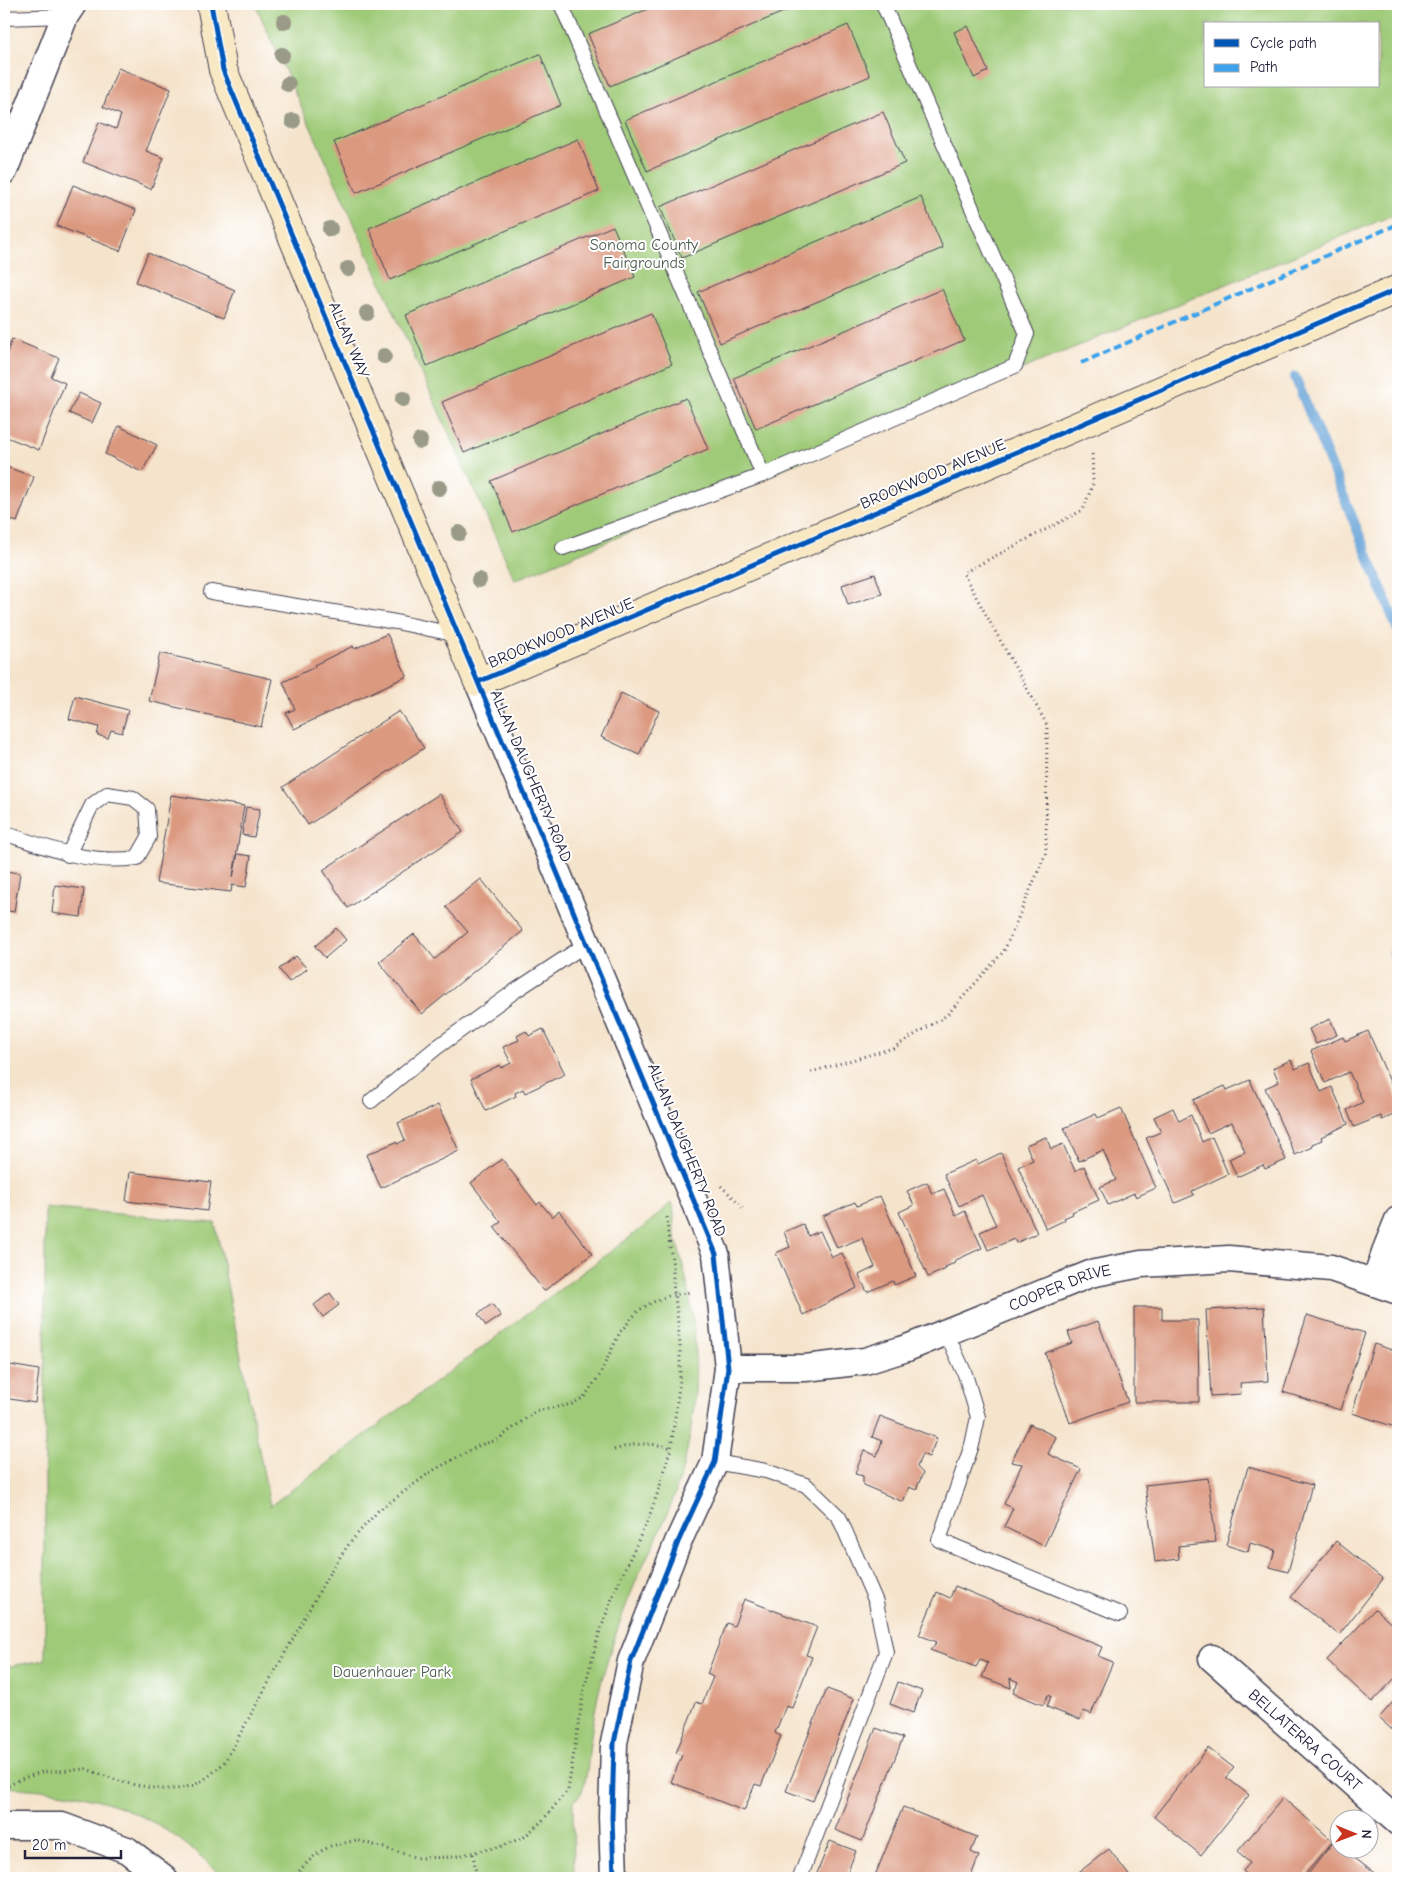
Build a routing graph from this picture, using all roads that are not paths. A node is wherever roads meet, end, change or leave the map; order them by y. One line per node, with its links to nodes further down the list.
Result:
1 (211, 4): 11 (street, ALLAN WAY)
2 (561, 4): 8 (lane)
3 (883, 4): 8 (lane)
4 (69, 10): 5 (lane); 6 (street)
5 (4, 18)
6 (4, 172)
7 (1398, 289): 12 (street, BROOKWOOD AVENUE)
8 (763, 475): 9 (lane)
9 (563, 548)
10 (211, 592): 11 (lane)
11 (458, 635): 12 (street, ALLAN WAY)
12 (478, 682): 15 (street, ALLAN DAUGHERTY ROAD)
13 (4, 833): 14 (lane)
14 (68, 855): 14 (lane)
15 (588, 943): 16 (lane); 20 (street, ALLAN DAUGHERTY ROAD)
16 (370, 1100)
17 (1398, 1220): 18 (street)
18 (1387, 1287): 19 (street, COOPER DRIVE)
19 (946, 1332): 20 (street, COOPER DRIVE); 22 (lane)
20 (728, 1368): 21 (street, ALLAN DAUGHERTY ROAD)
21 (715, 1462): 27 (street, ALLAN DAUGHERTY ROAD); 28 (lane)
22 (1120, 1614)
23 (1212, 1658): 24 (street, BELLATERRA COURT)
24 (1398, 1822)
25 (4, 1826): 26 (street)
26 (164, 1878)
27 (614, 1878)
28 (800, 1878)

